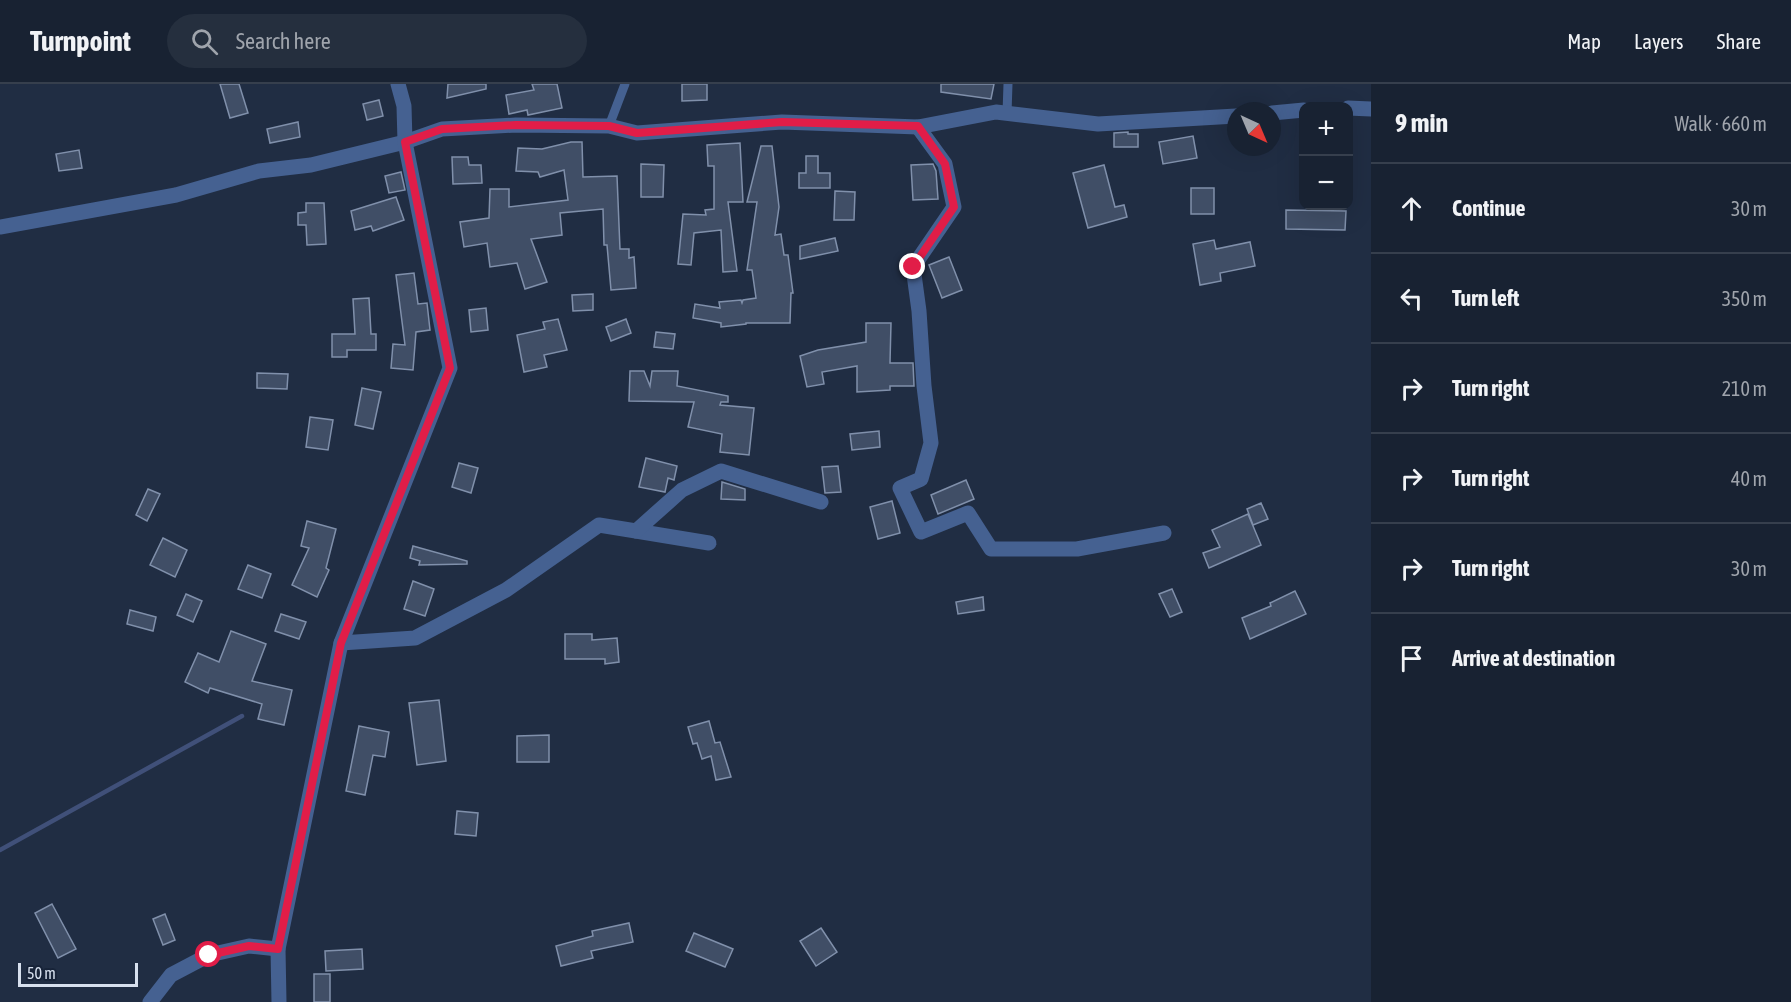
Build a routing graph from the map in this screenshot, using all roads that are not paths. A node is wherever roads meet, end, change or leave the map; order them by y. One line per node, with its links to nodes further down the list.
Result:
1 (398, 84): 12 (street)
2 (625, 84): 10 (lane)
3 (1008, 84): 8 (lane)
4 (1353, 108): 5 (street)
5 (1371, 109)
6 (1299, 110): 7 (street)
7 (1281, 112)
8 (1007, 113): 9 (street); 11 (street)
9 (1227, 117)
10 (609, 126): 11 (street); 12 (street)
11 (918, 126): 16 (street)
12 (405, 142): 13 (street); 18 (street)
13 (0, 227)
14 (821, 502): 15 (street)
15 (636, 531): 17 (street); 18 (street)
16 (1164, 533)
17 (709, 543)
18 (341, 643): 19 (street)
19 (278, 949): 20 (street); 21 (street)
20 (150, 1002)
21 (279, 1002)

